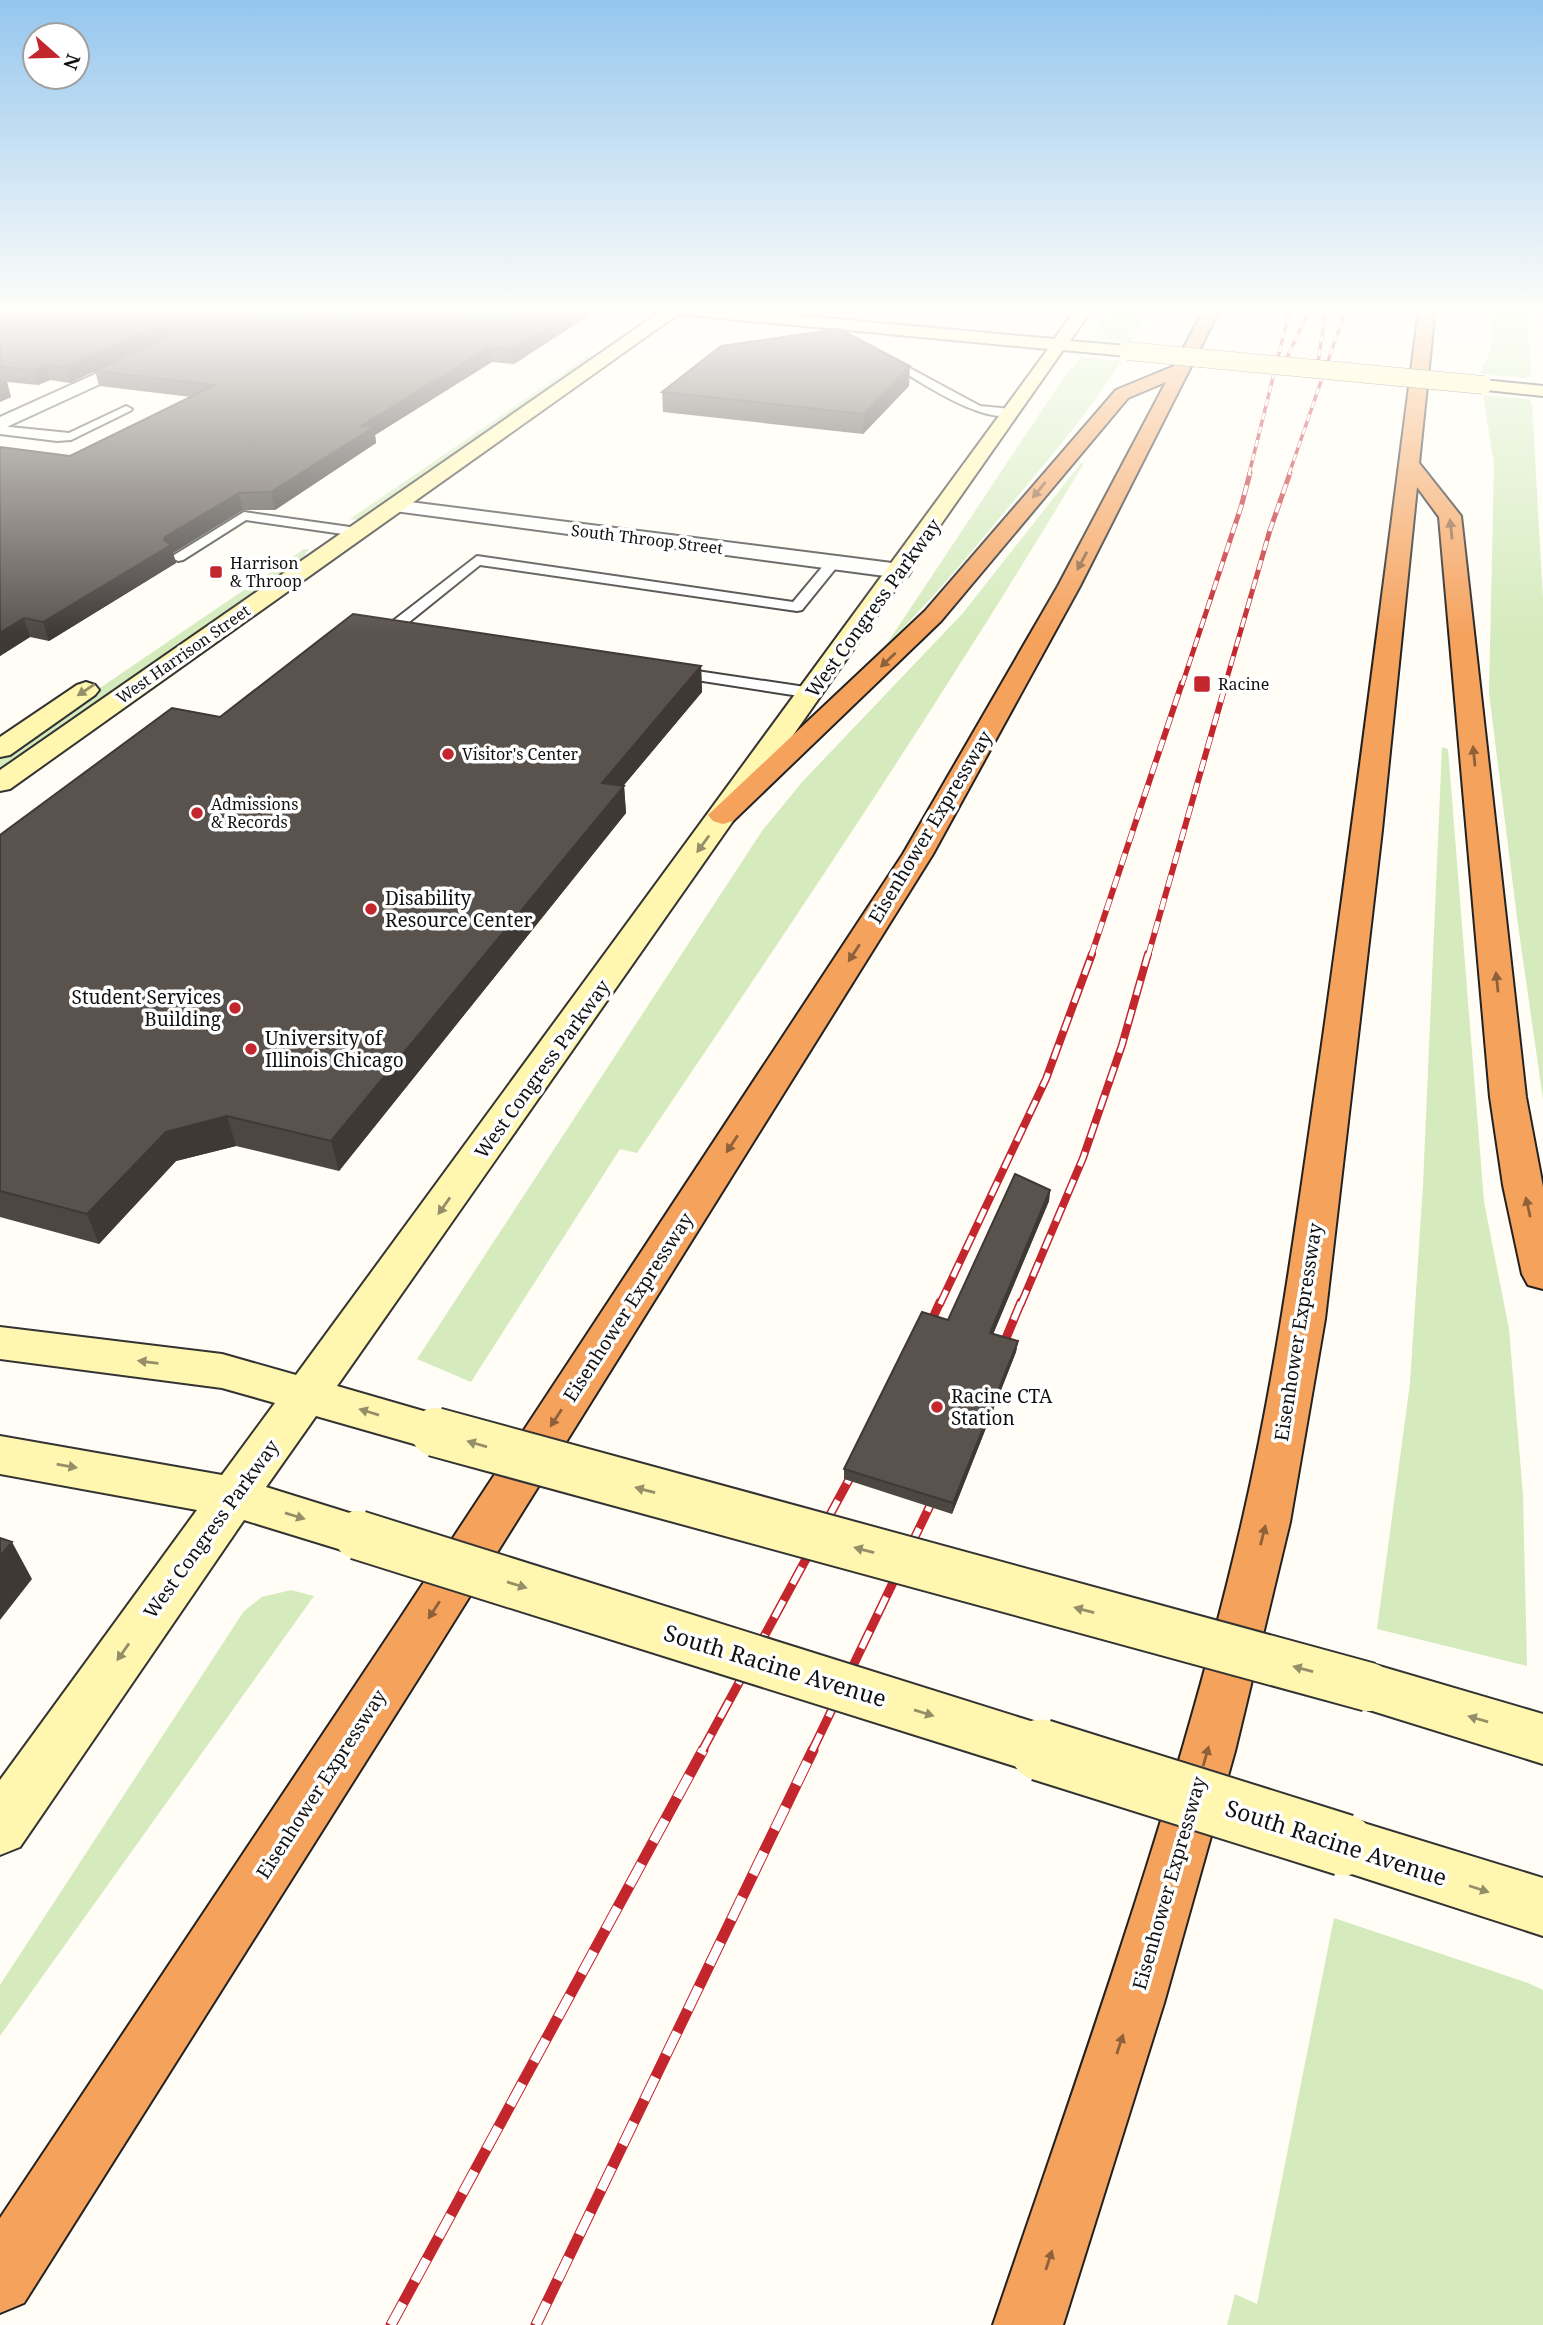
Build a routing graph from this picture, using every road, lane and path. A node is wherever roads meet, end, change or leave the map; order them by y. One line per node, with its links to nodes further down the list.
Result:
1 (109, 418): 7 (lane)
2 (520, 418): 9 (street, West Harrison Street)
3 (1007, 418): 14 (street, West Congress Parkway)
4 (1102, 418): 22 (highway, one-way to 22)
5 (1156, 418): 31 (highway, Eisenhower Expressway, one-way to 31)
6 (1416, 418): 8 (highway, Eisenhower Expressway)
7 (0, 430)
8 (1410, 464): 23 (highway, one-way to 8); 32 (highway, Eisenhower Expressway, one-way to 8)
9 (394, 506): 10 (street, West Harrison Street); 13 (street, South Throop Street)
10 (352, 522): 11 (street, West Harrison Street); 21 (street, West Harrison Street)
11 (325, 527): 12 (lane); 15 (street, West Harrison Street)
12 (178, 556)
13 (833, 562): 14 (street, South Throop Street); 16 (lane)
14 (900, 571): 19 (street, West Congress Parkway)
15 (252, 577)
16 (431, 636)
17 (651, 669): 19 (lane)
18 (103, 678): 20 (street, West Harrison Street, one-way to 20)
19 (812, 693): 22 (street, West Congress Parkway)
20 (0, 749)
21 (0, 782)
22 (723, 815): 25 (street, West Congress Parkway, one-way to 25)
23 (1543, 1274)
24 (0, 1343): 25 (street, one-way to 24)
25 (309, 1394): 27 (street, West Congress Parkway); 28 (street, one-way to 25, bridge)
26 (0, 1455): 27 (street, South Racine Avenue, one-way to 27)
27 (233, 1497): 29 (street, West Congress Parkway, one-way to 29); 30 (street, South Racine Avenue, one-way to 30, bridge)
28 (1543, 1739)
29 (0, 1828)
30 (1543, 1907)
31 (0, 2278)
32 (1028, 2325)

